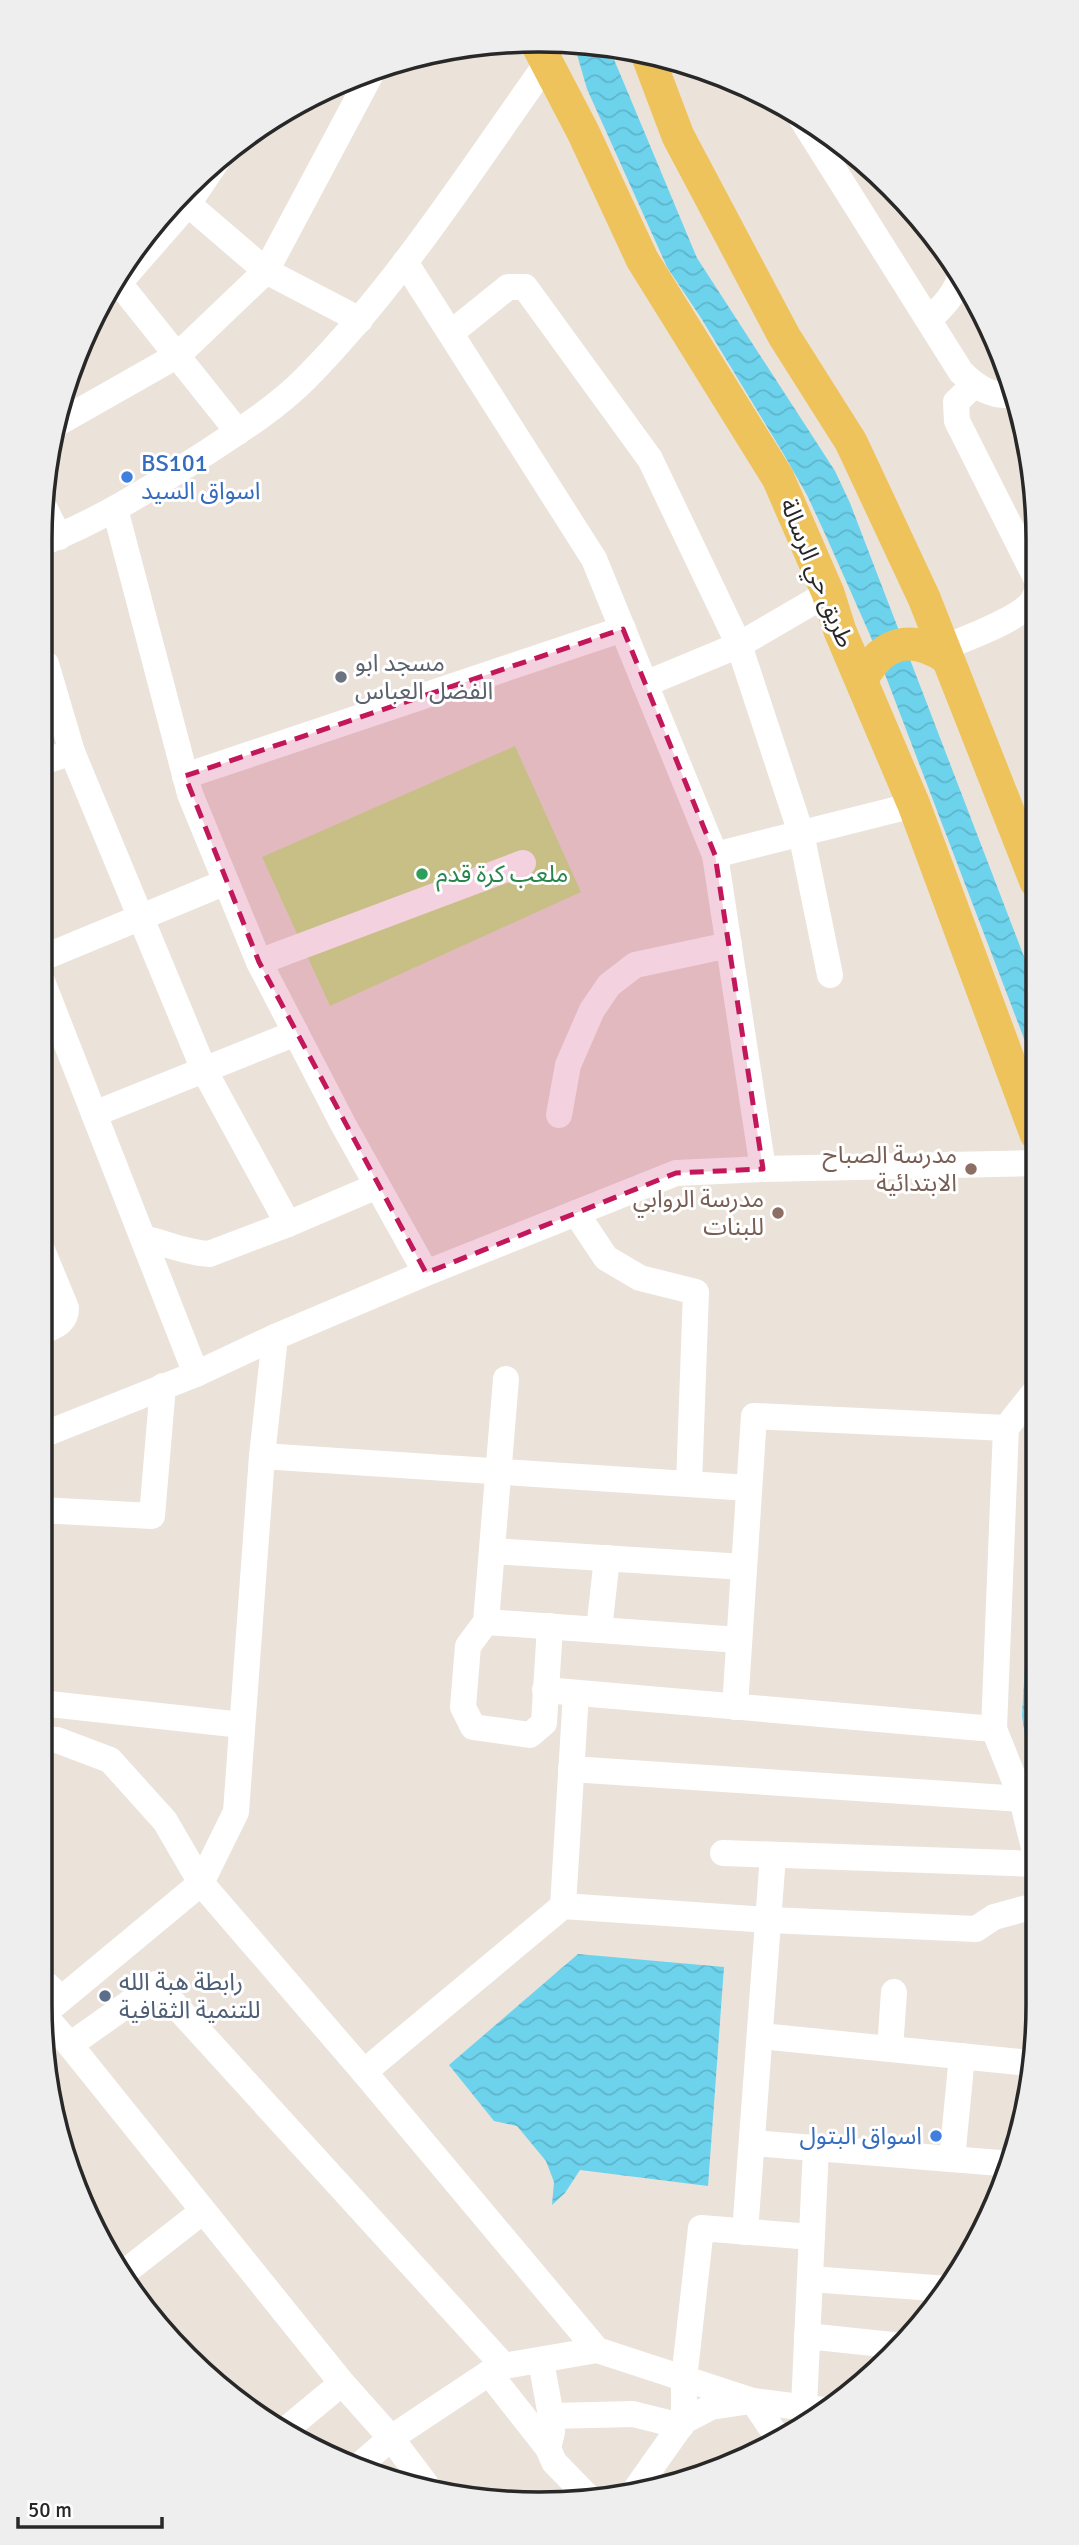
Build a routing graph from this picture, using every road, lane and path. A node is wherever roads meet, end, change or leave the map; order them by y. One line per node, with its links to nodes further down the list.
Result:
1 (541, 53): 6 (street); 21 (main road, طريق حي الرسالة)
2 (651, 66): 24 (main road)
3 (365, 85): 7 (street)
4 (814, 137): 11 (street)
5 (188, 202): 7 (street)
6 (405, 262): 10 (street); 12 (street)
7 (265, 271): 10 (street); 13 (street)
8 (956, 288): 11 (street)
9 (121, 292): 13 (street)
10 (360, 320): 17 (street)
11 (929, 320): 14 (street)
12 (451, 333): 23 (street); 25 (street)
13 (178, 355): 16 (street); 17 (street)
14 (974, 385): 15 (street); 20 (street)
15 (1005, 396)
16 (68, 417)
17 (238, 432): 18 (street)
18 (115, 509): 19 (street); 31 (street)
19 (52, 540)
20 (1026, 558)
21 (828, 593): 25 (street); 26 (main road, طريق حي الرسالة)
22 (1026, 607): 24 (street)
23 (623, 628): 28 (street); 31 (street)
24 (930, 634): 26 (main road); 35 (main road)
25 (740, 645): 28 (street); 33 (street)
26 (857, 654): 32 (main road, طريق حي الرسالة)
27 (52, 684): 29 (street)
28 (645, 684): 34 (street)
29 (72, 752): 30 (street); 38 (street)
30 (52, 759)
31 (185, 776): 37 (street)
32 (914, 804): 33 (street); 46 (main road, طريق حي الرسالة)
33 (801, 833): 34 (street); 42 (street)
34 (715, 855): 39 (street)
35 (1026, 858)
36 (523, 863): 41 (street)
37 (226, 882): 38 (street); 41 (street)
38 (139, 918): 40 (street); 45 (street)
39 (729, 944): 48 (street); 50 (street)
40 (52, 954)
41 (259, 962): 44 (street)
42 (831, 975)
43 (52, 1023): 47 (street)
44 (296, 1033): 45 (street); 51 (street)
45 (204, 1070): 47 (street); 53 (street)
46 (1026, 1107)
47 (94, 1114): 54 (street)
48 (559, 1115)
49 (1026, 1163): 50 (street)
50 (762, 1169): 52 (street)
51 (377, 1186): 53 (street); 55 (street)
52 (576, 1213): 55 (street); 67 (street)
53 (288, 1224): 54 (street)
54 (143, 1238): 59 (street)
55 (426, 1273): 58 (street)
56 (52, 1274): 57 (street)
57 (52, 1327)
58 (275, 1338): 59 (street); 65 (street)
59 (196, 1374): 61 (street)
60 (506, 1379): 66 (street)
61 (163, 1386): 64 (street); 69 (street)
62 (1026, 1403): 63 (street)
63 (1006, 1428): 68 (street); 82 (street)
64 (52, 1431)
65 (262, 1455): 66 (street); 81 (street)
66 (499, 1471): 67 (street); 70 (street)
67 (689, 1484): 68 (street)
68 (749, 1489): 72 (street)
69 (52, 1511)
70 (492, 1550): 71 (street); 73 (street)
71 (607, 1558): 72 (street); 75 (street)
72 (744, 1567): 76 (street)
73 (486, 1622): 74 (street); 77 (street)
74 (550, 1626): 75 (street); 77 (street)
75 (599, 1630): 76 (street)
76 (739, 1640): 80 (street)
77 (545, 1690): 78 (street)
78 (576, 1693): 80 (street); 84 (street)
79 (52, 1704): 81 (street)
80 (735, 1707): 82 (street)
81 (242, 1725): 90 (street)
82 (994, 1729): 85 (street)
83 (52, 1739): 90 (street)
84 (571, 1769): 85 (street); 91 (street)
85 (1022, 1799): 86 (street)
86 (1026, 1815)
87 (723, 1853): 88 (street)
88 (773, 1855): 89 (street); 93 (street)
89 (1026, 1864)
90 (201, 1883): 95 (street); 102 (street)
91 (563, 1906): 93 (street); 102 (street)
92 (1026, 1908): 93 (street)
93 (769, 1920): 97 (street)
94 (894, 1992): 99 (street)
95 (52, 2006)
96 (53, 2015): 98 (street)
97 (761, 2036): 99 (street); 103 (street)
98 (70, 2045): 107 (street); 117 (street)
99 (890, 2049): 100 (street)
100 (961, 2056): 101 (street); 105 (street)
101 (1023, 2062)
102 (364, 2072): 115 (street)
103 (752, 2143): 104 (street); 108 (street)
104 (816, 2148): 105 (street); 109 (street)
105 (952, 2159): 106 (street)
106 (1001, 2163)
107 (203, 2211): 110 (street); 119 (street)
108 (745, 2232): 109 (street); 118 (street)
109 (812, 2237): 111 (street)
110 (130, 2268)
111 (810, 2279): 112 (street); 113 (street)
112 (936, 2288)
113 (807, 2336): 114 (street); 121 (street)
114 (889, 2345)
115 (597, 2350): 116 (street); 118 (street)
116 (541, 2361): 117 (street); 122 (street)
117 (497, 2369): 126 (street); 127 (street)
118 (684, 2379): 120 (street); 123 (street)
119 (342, 2383): 124 (street); 126 (street)
120 (753, 2401): 121 (street); 123 (street); 125 (street)
121 (814, 2408)
122 (551, 2416): 123 (street); 127 (street)
123 (682, 2424): 130 (street)
124 (292, 2425)
125 (774, 2432)
126 (391, 2438): 128 (street); 129 (street)
127 (548, 2448): 131 (street)
128 (366, 2460)
129 (421, 2478)
130 (641, 2482)
131 (581, 2490)

